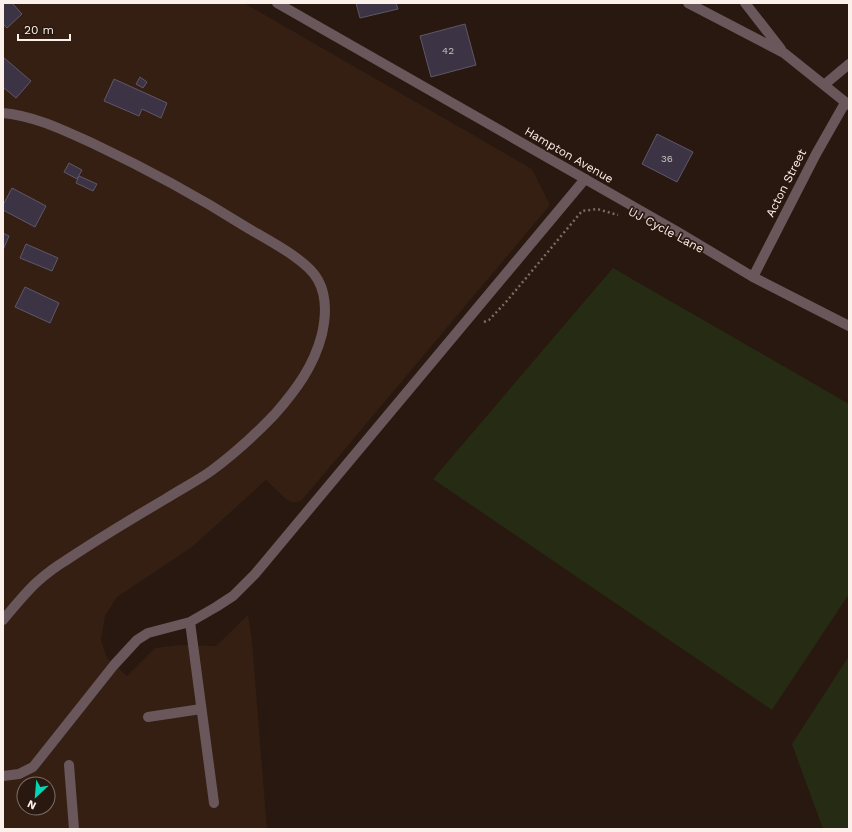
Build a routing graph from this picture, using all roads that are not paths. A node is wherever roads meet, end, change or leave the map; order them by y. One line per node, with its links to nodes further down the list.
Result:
1 (277, 3): 9 (street, Hampton Avenue)
2 (745, 3): 4 (street)
3 (695, 5): 4 (street)
4 (784, 52): 6 (street)
5 (849, 64): 6 (street)
6 (824, 86): 7 (street)
7 (847, 104): 10 (street, Acton Street)
8 (3, 113): 12 (street)
9 (585, 179): 10 (street, Hampton Avenue); 13 (street)
10 (753, 277): 11 (street, Hampton Avenue)
11 (849, 326)
12 (3, 620)
13 (190, 622): 14 (street); 17 (street)
14 (201, 709): 15 (street); 18 (street)
15 (148, 717)
16 (69, 765): 19 (street)
17 (3, 776)
18 (214, 802)
19 (74, 829)

